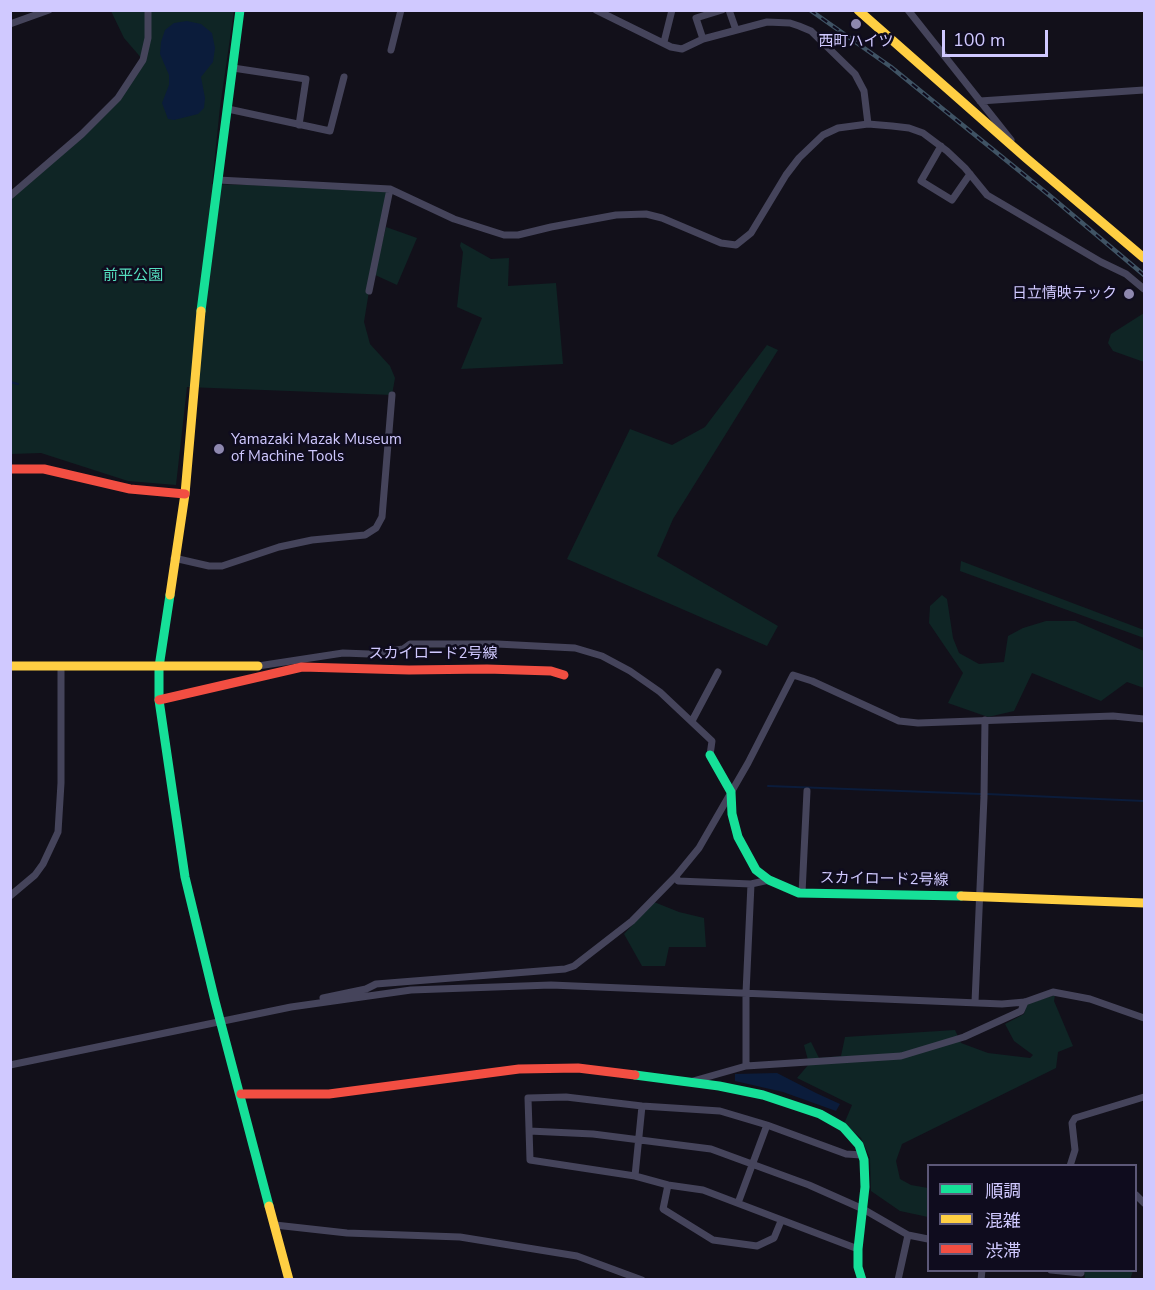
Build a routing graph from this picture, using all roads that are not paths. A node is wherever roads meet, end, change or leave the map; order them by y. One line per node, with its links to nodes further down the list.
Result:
1 (49, 10): 11 (street)
2 (148, 10): 28 (street)
3 (240, 10): 16 (street)
4 (401, 10): 15 (street)
5 (596, 10): 14 (street)
6 (672, 10): 14 (street)
7 (722, 10): 13 (street)
8 (729, 10): 12 (street)
9 (858, 10): 24 (street)
10 (908, 10): 19 (street)
11 (10, 24)
12 (736, 30): 13 (street); 22 (street)
13 (703, 39): 14 (street)
14 (664, 42)
15 (391, 50)
16 (233, 68): 20 (street); 21 (street)
17 (344, 77): 21 (street)
18 (1144, 90): 19 (street)
19 (980, 101): 24 (street)
20 (228, 109): 21 (street); 26 (street)
21 (299, 124)
22 (868, 124): 23 (street); 27 (street)
23 (941, 146): 25 (street); 25 (street)
24 (1018, 151): 29 (street)
25 (970, 174): 30 (street)
26 (218, 180): 27 (street); 34 (street)
27 (390, 189): 31 (street)
28 (10, 196)
29 (1144, 258)
30 (1144, 289)
31 (369, 291)
32 (392, 395): 35 (street)
33 (10, 469): 34 (street)
34 (185, 494): 35 (street)
35 (174, 558): 39 (street)
36 (10, 666): 38 (street)
37 (258, 666): 39 (street); 45 (street)
38 (61, 667): 39 (street); 53 (street)
39 (159, 668): 42 (street)
40 (718, 672): 45 (street)
41 (564, 675): 42 (street, スカイロード2号線)
42 (159, 700): 61 (street)
43 (1144, 719): 44 (street)
44 (985, 720): 48 (street); 54 (street)
45 (692, 722): 46 (street)
46 (710, 755): 48 (street, スカイロード2号線)
47 (807, 791): 52 (street)
48 (731, 792): 49 (street); 50 (street, スカイロード2号線)
49 (675, 876): 51 (street); 59 (street)
50 (769, 880): 51 (street); 52 (street, スカイロード2号線)
51 (750, 884): 56 (street)
52 (802, 893): 54 (street, スカイロード2号線)
53 (10, 896)
54 (980, 896): 55 (street, スカイロード2号線); 57 (street)
55 (1144, 903)
56 (746, 993): 57 (street); 59 (street); 63 (street)
57 (975, 1002): 58 (street)
58 (1025, 1002): 60 (street); 63 (street)
59 (301, 1005): 61 (street)
60 (1144, 1018)
61 (222, 1022): 62 (street); 65 (street)
62 (10, 1065)
63 (746, 1066): 64 (street)
64 (688, 1082): 65 (street); 71 (street)
65 (241, 1094): 79 (street)
66 (1144, 1097): 72 (street)
67 (642, 1106): 68 (street); 69 (street); 70 (street)
68 (768, 1125): 71 (street); 73 (street)
69 (529, 1131): 70 (street); 74 (street)
70 (639, 1140): 73 (street); 74 (street)
71 (862, 1155): 77 (street)
72 (1071, 1164)
73 (753, 1165): 76 (street); 77 (street)
74 (634, 1176): 75 (street)
75 (668, 1185): 76 (street); 78 (street)
76 (738, 1203): 78 (street)
77 (863, 1209): 80 (street); 82 (street)
78 (781, 1221): 82 (street)
79 (275, 1225): 85 (street); 86 (street)
80 (908, 1235): 81 (street); 88 (street)
81 (927, 1239)
82 (858, 1249): 87 (street)
83 (1066, 1272): 84 (street)
84 (1081, 1274)
85 (289, 1280)
86 (642, 1280)
87 (862, 1280)
88 (898, 1280)

